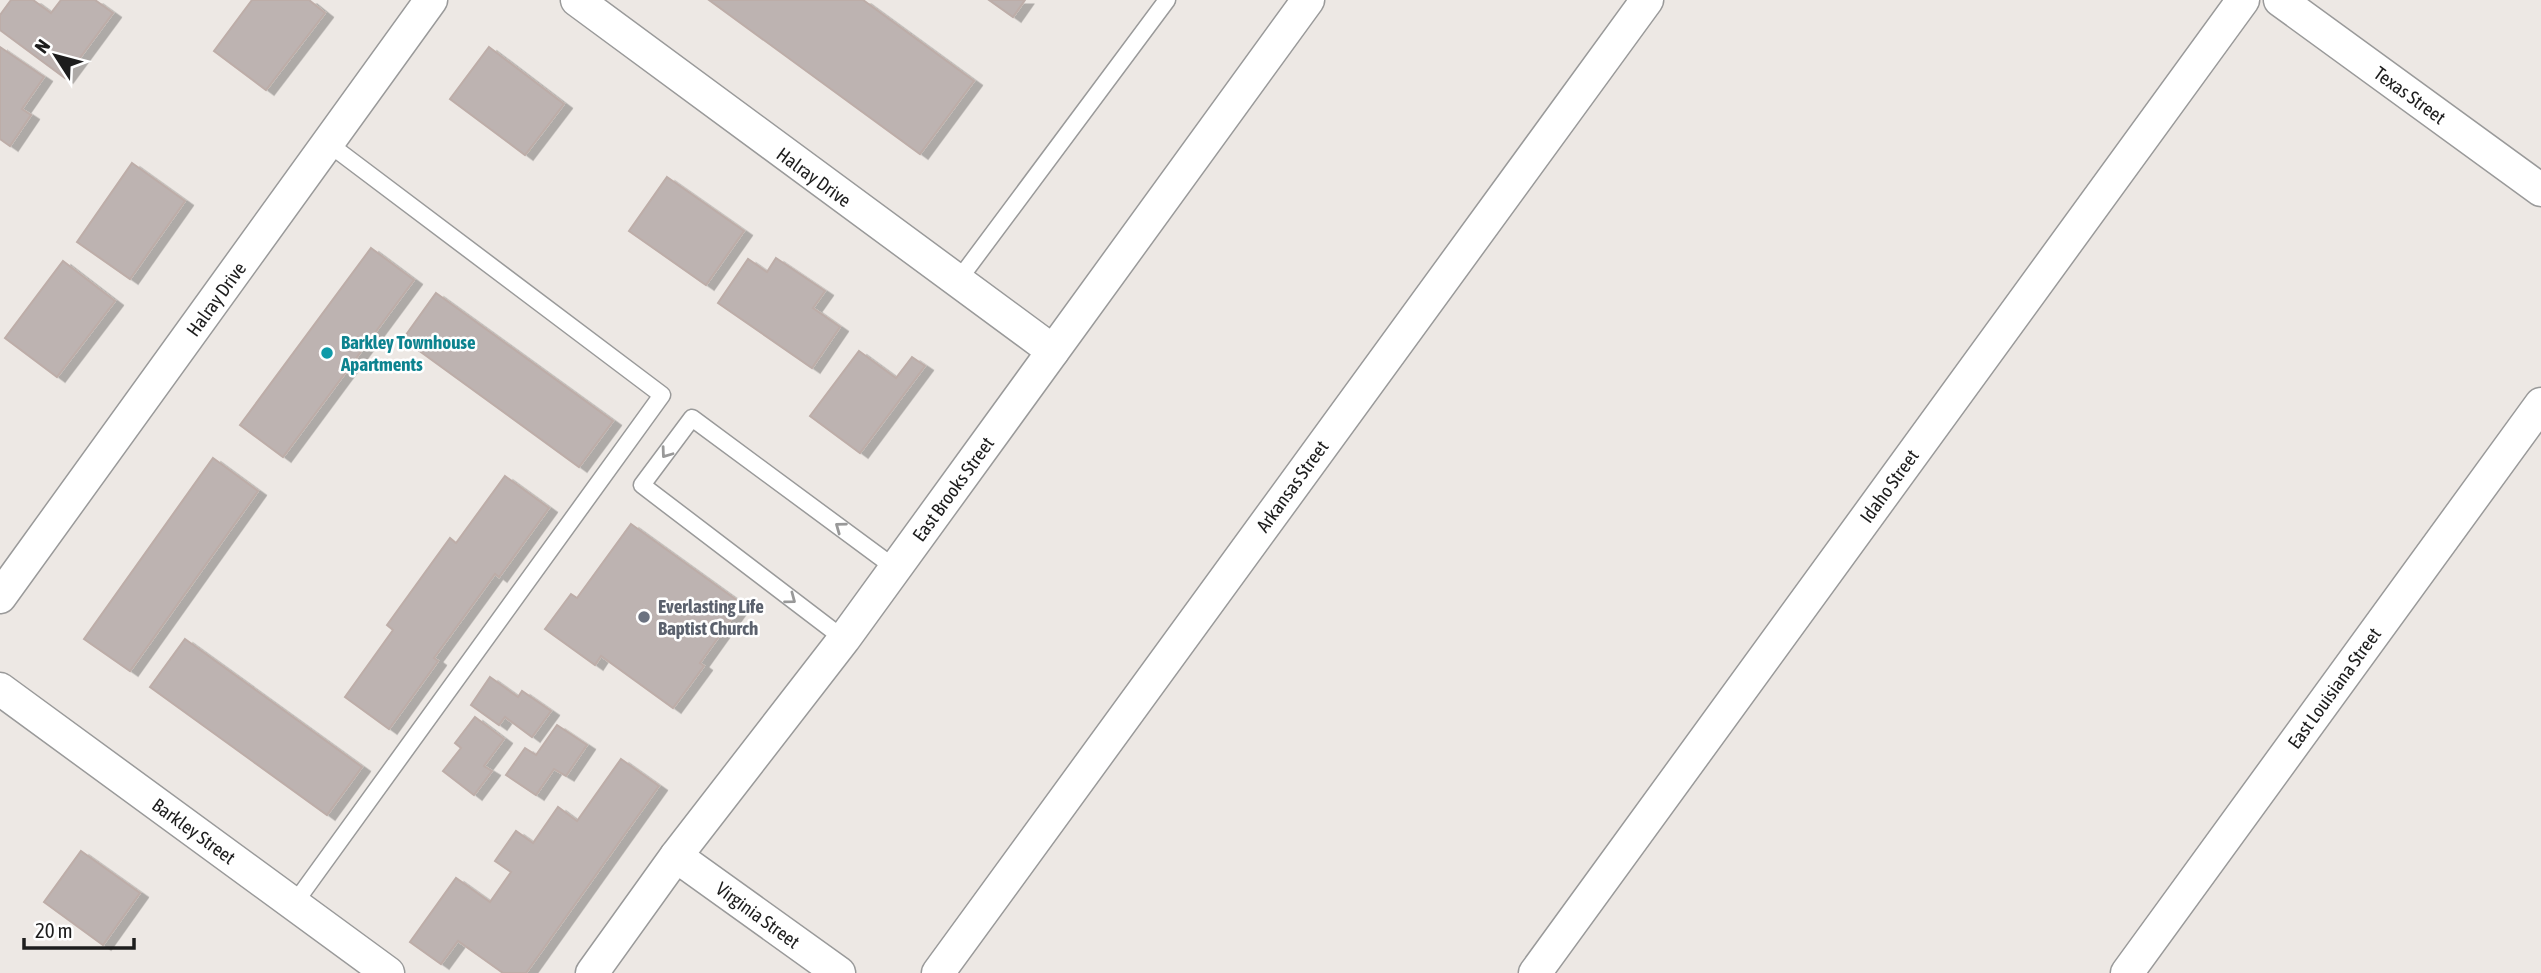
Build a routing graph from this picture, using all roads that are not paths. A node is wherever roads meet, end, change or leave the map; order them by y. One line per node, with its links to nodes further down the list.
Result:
1 (431, 0): 8 (street, Halray Drive)
2 (577, 0): 10 (street, Halray Drive)
3 (1167, 0): 10 (lane)
4 (1308, 0): 11 (street, East Brooks Street)
5 (1647, 0): 22 (street, Arkansas Street)
6 (2243, 0): 23 (street, Idaho Street)
7 (2280, 0): 9 (street, Texas Street)
8 (329, 144): 14 (street, Halray Drive); 18 (lane)
9 (2541, 190)
10 (957, 282): 11 (street, Halray Drive)
11 (1053, 351): 13 (street, East Brooks Street)
12 (2541, 404): 24 (street, East Louisiana Street)
13 (895, 568): 15 (street, East Brooks Street); 15 (lane, one-way to 15)
14 (0, 597)
15 (844, 639): 17 (street, East Brooks Street)
16 (0, 688): 18 (street, Barkley Street)
17 (676, 856): 20 (street, East Brooks Street); 21 (street, Virginia Street)
18 (294, 904): 19 (street, Barkley Street)
19 (388, 973)
20 (592, 973)
21 (839, 973)
22 (937, 973)
23 (1535, 973)
24 (2127, 973)

